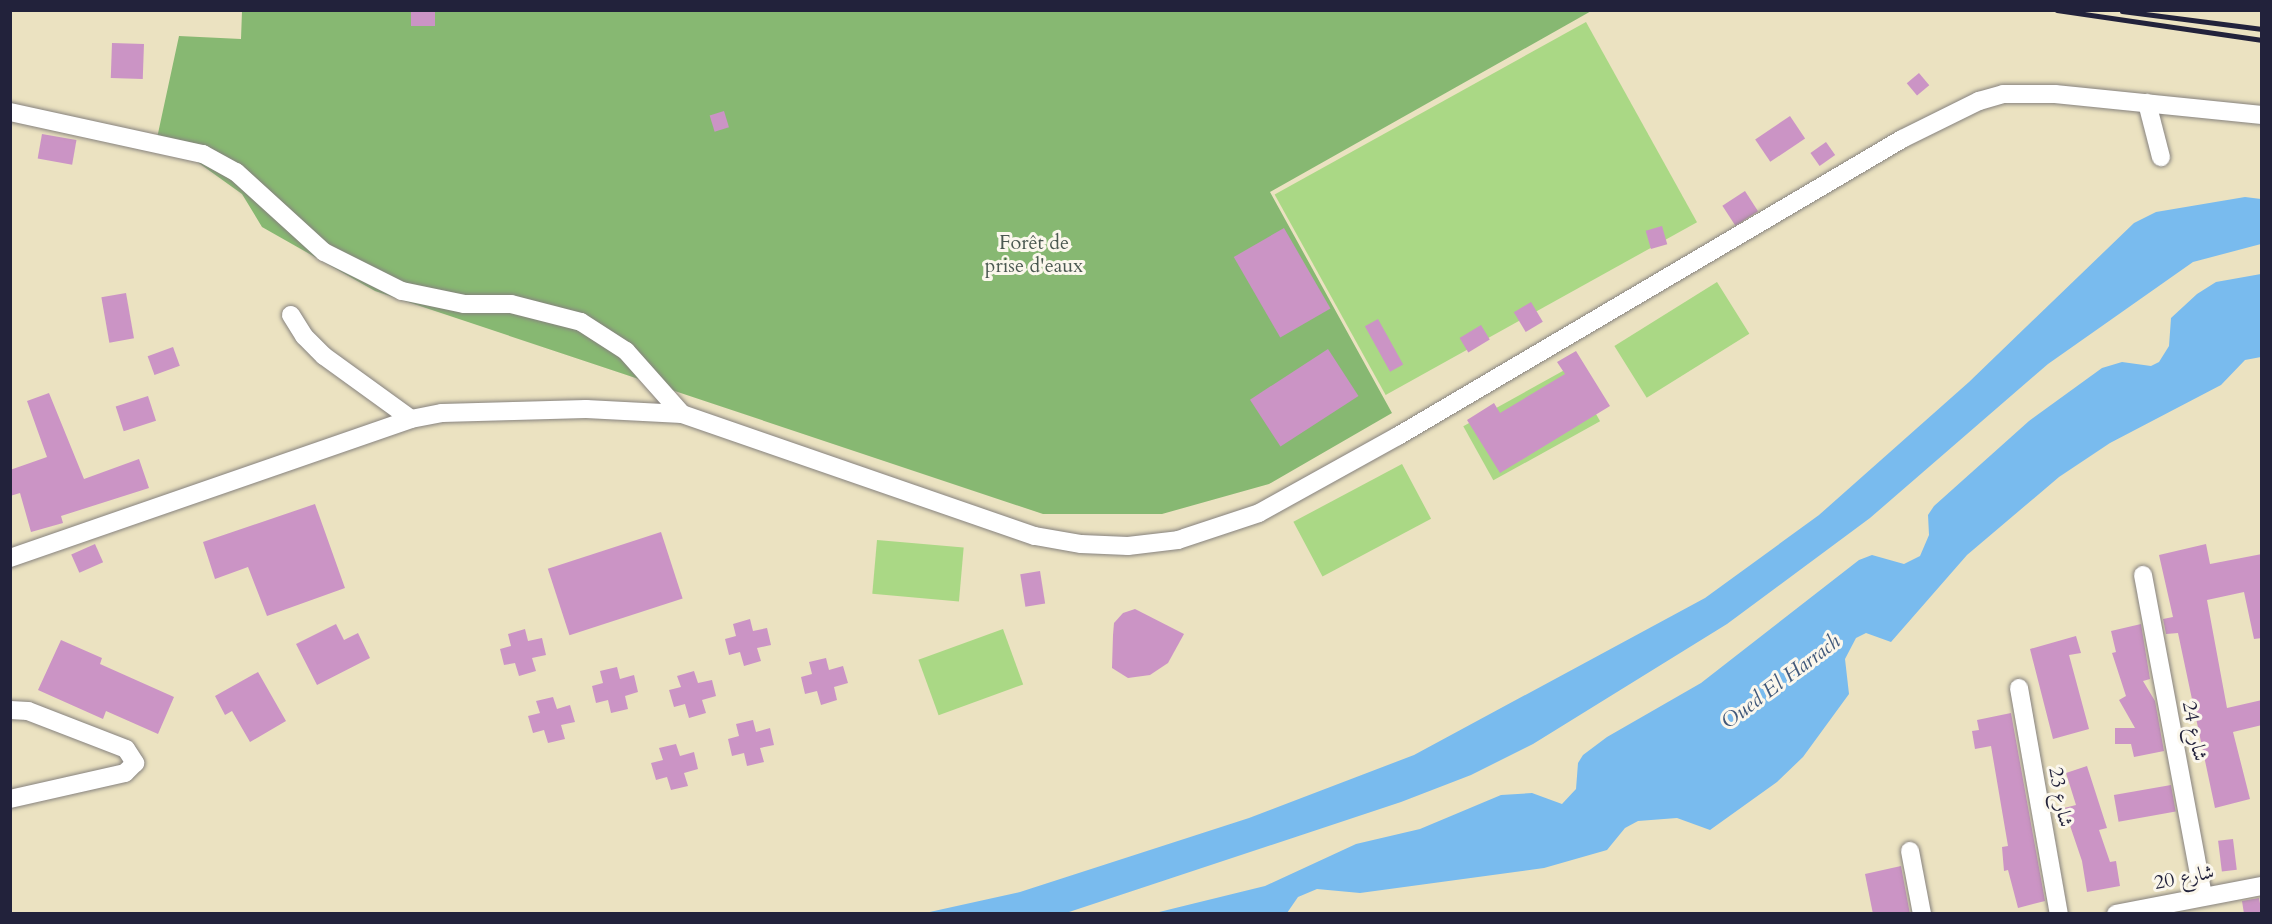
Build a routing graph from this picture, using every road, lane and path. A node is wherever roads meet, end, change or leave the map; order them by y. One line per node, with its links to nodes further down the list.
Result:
1 (2146, 103): 3 (street); 4 (street); 6 (street)
2 (10, 112): 6 (street)
3 (2262, 115)
4 (2161, 157)
5 (291, 315): 7 (street)
6 (682, 414): 7 (street)
7 (411, 419): 8 (street)
8 (10, 558)
9 (2143, 574): 15 (street, شارع 24)
10 (2019, 688): 17 (street, شارع 23)
11 (10, 710): 12 (street)
12 (10, 799)
13 (1910, 851): 16 (street)
14 (2262, 886): 15 (street, شارع 20)
15 (2203, 896): 18 (street, شارع 20)
16 (1922, 914)
17 (2059, 914)
18 (2116, 914)

